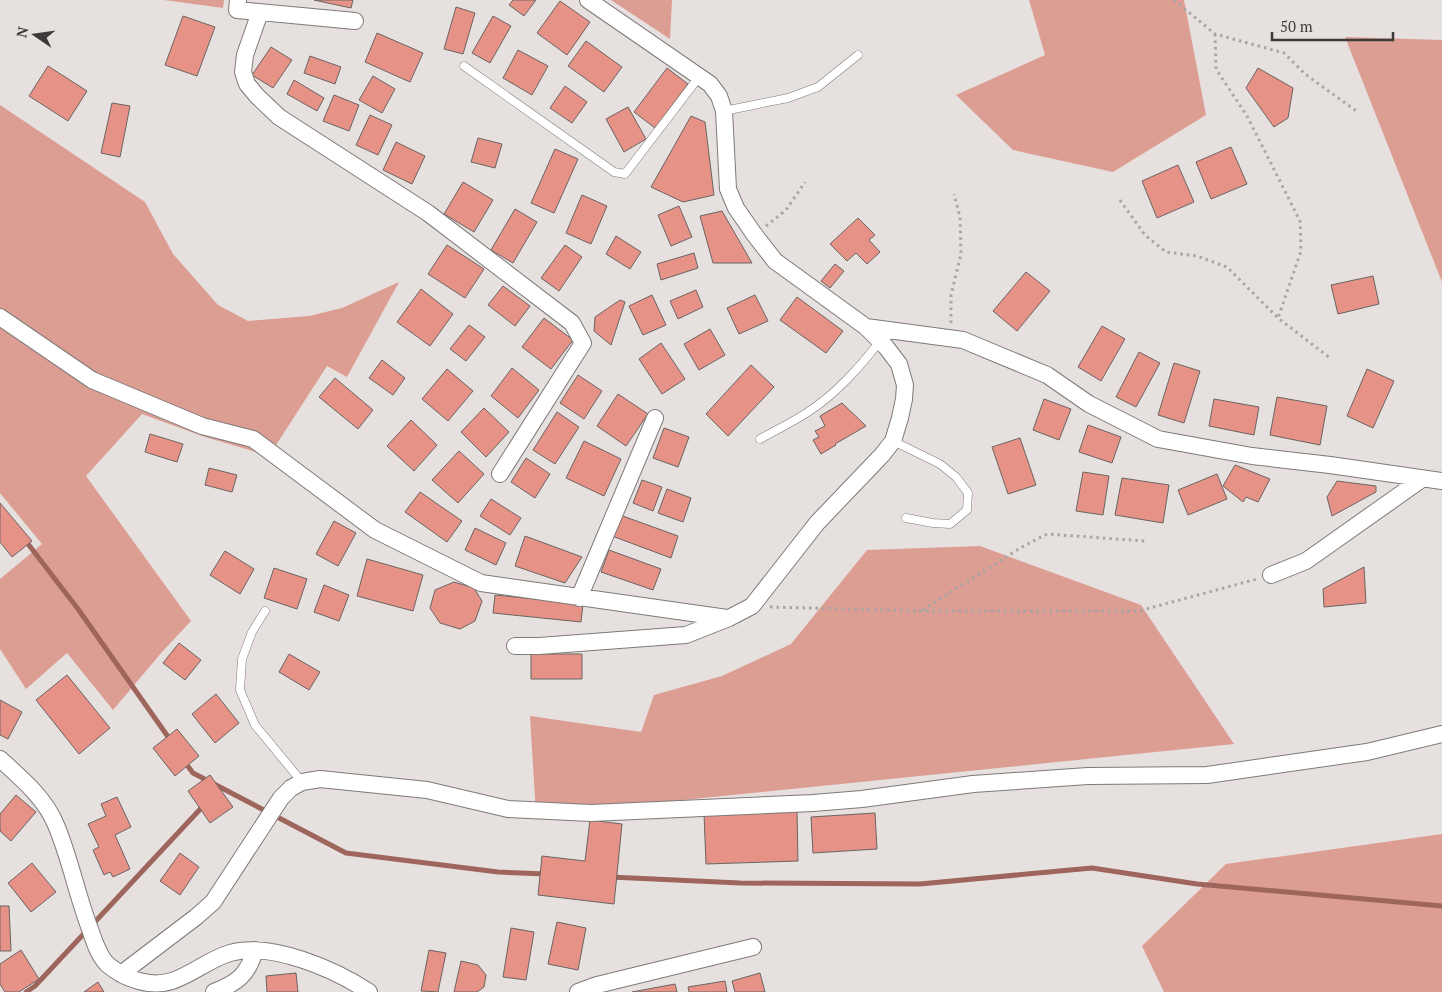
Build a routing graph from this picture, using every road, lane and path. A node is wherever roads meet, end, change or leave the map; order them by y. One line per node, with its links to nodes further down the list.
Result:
1 (238, 0): 4 (street)
2 (588, 0): 9 (street)
3 (1174, 0): 6 (path)
4 (260, 12): 5 (street); 25 (street)
5 (355, 21)
6 (1215, 34): 11 (path); 17 (path)
7 (858, 55): 10 (lane)
8 (464, 66): 9 (lane)
9 (699, 77): 10 (street)
10 (724, 110): 15 (street)
11 (1359, 113)
12 (805, 182): 15 (path)
13 (954, 194): 19 (path)
14 (1120, 200): 17 (path)
15 (754, 234): 18 (street)
16 (0, 317): 31 (street)
17 (1278, 318): 21 (path)
18 (866, 327): 19 (street); 20 (street)
19 (951, 339): 26 (street)
20 (880, 341): 23 (lane); 24 (street)
21 (1330, 358)
22 (655, 418): 31 (street)
23 (760, 439)
24 (893, 441): 28 (lane); 32 (street)
25 (500, 474)
26 (1422, 479): 27 (street); 30 (street)
27 (1442, 481)
28 (906, 518)
29 (1145, 541): 33 (path)
30 (1271, 575): 33 (path)
31 (579, 598): 35 (street)
32 (752, 606): 33 (path); 35 (street)
33 (921, 611)
34 (265, 612): 39 (lane)
35 (729, 618): 36 (street)
36 (515, 646)
37 (1442, 734): 39 (street)
38 (0, 759): 42 (street)
39 (302, 782): 42 (street)
40 (753, 947): 45 (street)
41 (255, 950): 42 (street); 43 (street); 44 (street)
42 (121, 974)
43 (214, 992)
44 (369, 992)
45 (578, 992)

